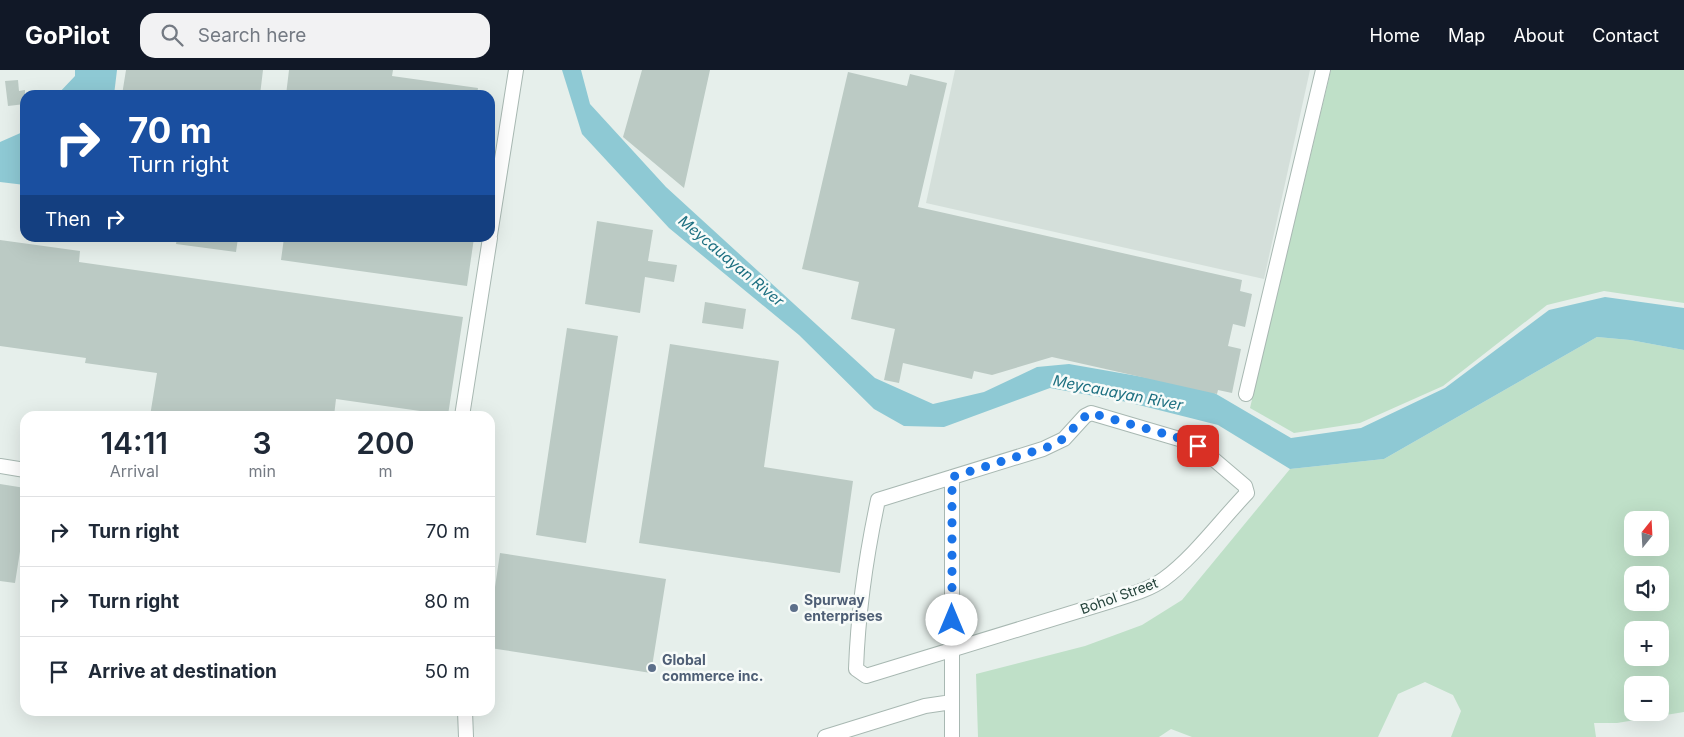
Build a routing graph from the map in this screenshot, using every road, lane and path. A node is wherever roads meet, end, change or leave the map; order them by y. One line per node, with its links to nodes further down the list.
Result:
1 (516, 70): 3 (street)
2 (1323, 70): 5 (street)
3 (495, 204)
4 (489, 242): 6 (street)
5 (1246, 394)
6 (463, 411)
7 (0, 466): 8 (street)
8 (20, 469)
9 (952, 477): 10 (street); 10 (street); 10 (street, Bohol Street)
10 (952, 649): 11 (street)
11 (952, 702): 14 (street); 15 (street)
12 (465, 716): 13 (street)
13 (466, 737)
14 (825, 737)
15 (952, 737)

